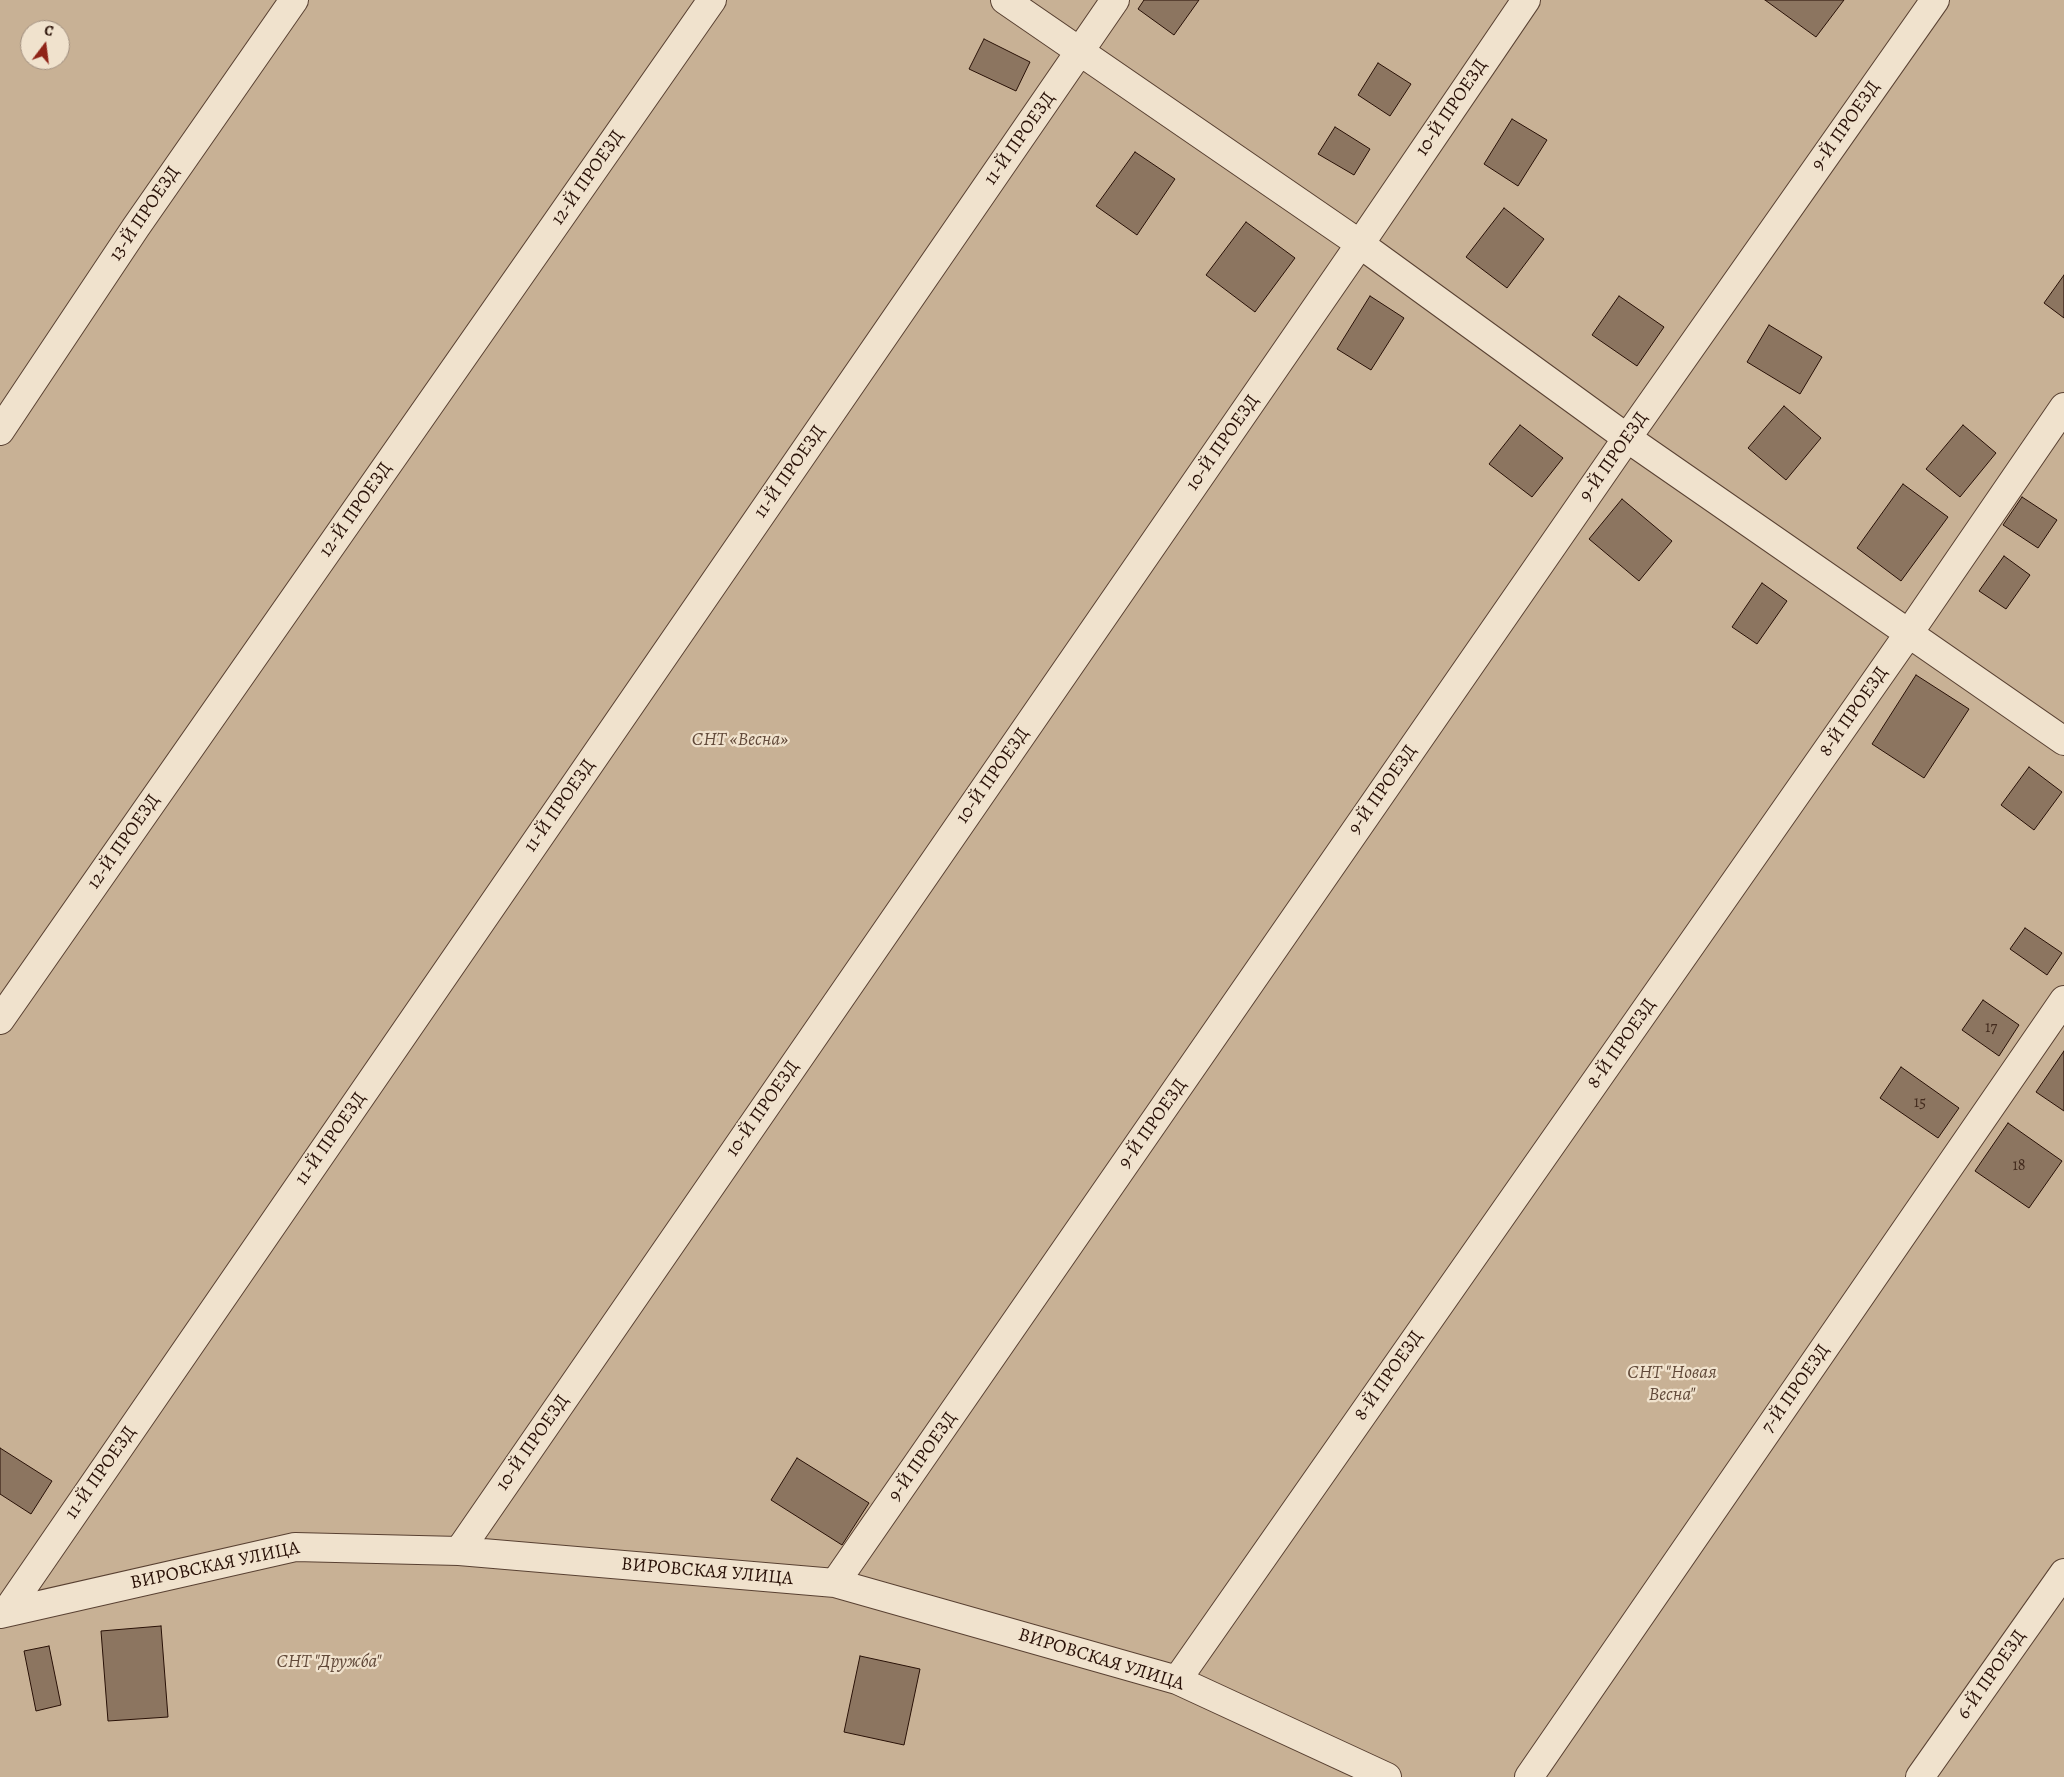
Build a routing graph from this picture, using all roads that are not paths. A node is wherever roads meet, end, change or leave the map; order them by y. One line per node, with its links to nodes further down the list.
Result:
1 (294, 0): 10 (street, 13-Й ПРОЕЗД)
2 (712, 0): 15 (street, 12-Й ПРОЕЗД)
3 (1005, 0): 7 (street)
4 (1115, 0): 7 (street, 11-Й ПРОЕЗД)
5 (1526, 0): 8 (street, 10-Й ПРОЕЗД)
6 (1935, 0): 11 (street, 9-Й ПРОЕЗД)
7 (1080, 52): 8 (street); 19 (street, 11-Й ПРОЕЗД)
8 (1360, 244): 11 (street); 16 (street, 10-Й ПРОЕЗД)
9 (2064, 407): 12 (street, 8-Й ПРОЕЗД)
10 (0, 431)
11 (1627, 438): 12 (street); 18 (street, 9-Й ПРОЕЗД)
12 (1910, 633): 13 (street); 20 (street, 8-Й ПРОЕЗД)
13 (2064, 742)
14 (2064, 1000): 22 (street, 7-Й ПРОЕЗД)
15 (0, 1020)
16 (459, 1551): 18 (street, ВИРОВСКАЯ УЛИЦА); 19 (street, ВИРОВСКАЯ УЛИЦА)
17 (2064, 1573): 23 (street, 6-Й ПРОЕЗД)
18 (836, 1583): 20 (street, ВИРОВСКАЯ УЛИЦА)
19 (3, 1613)
20 (1177, 1680): 21 (street, ВИРОВСКАЯ УЛИЦА)
21 (1388, 1777)
22 (1528, 1777)
23 (1920, 1777)

